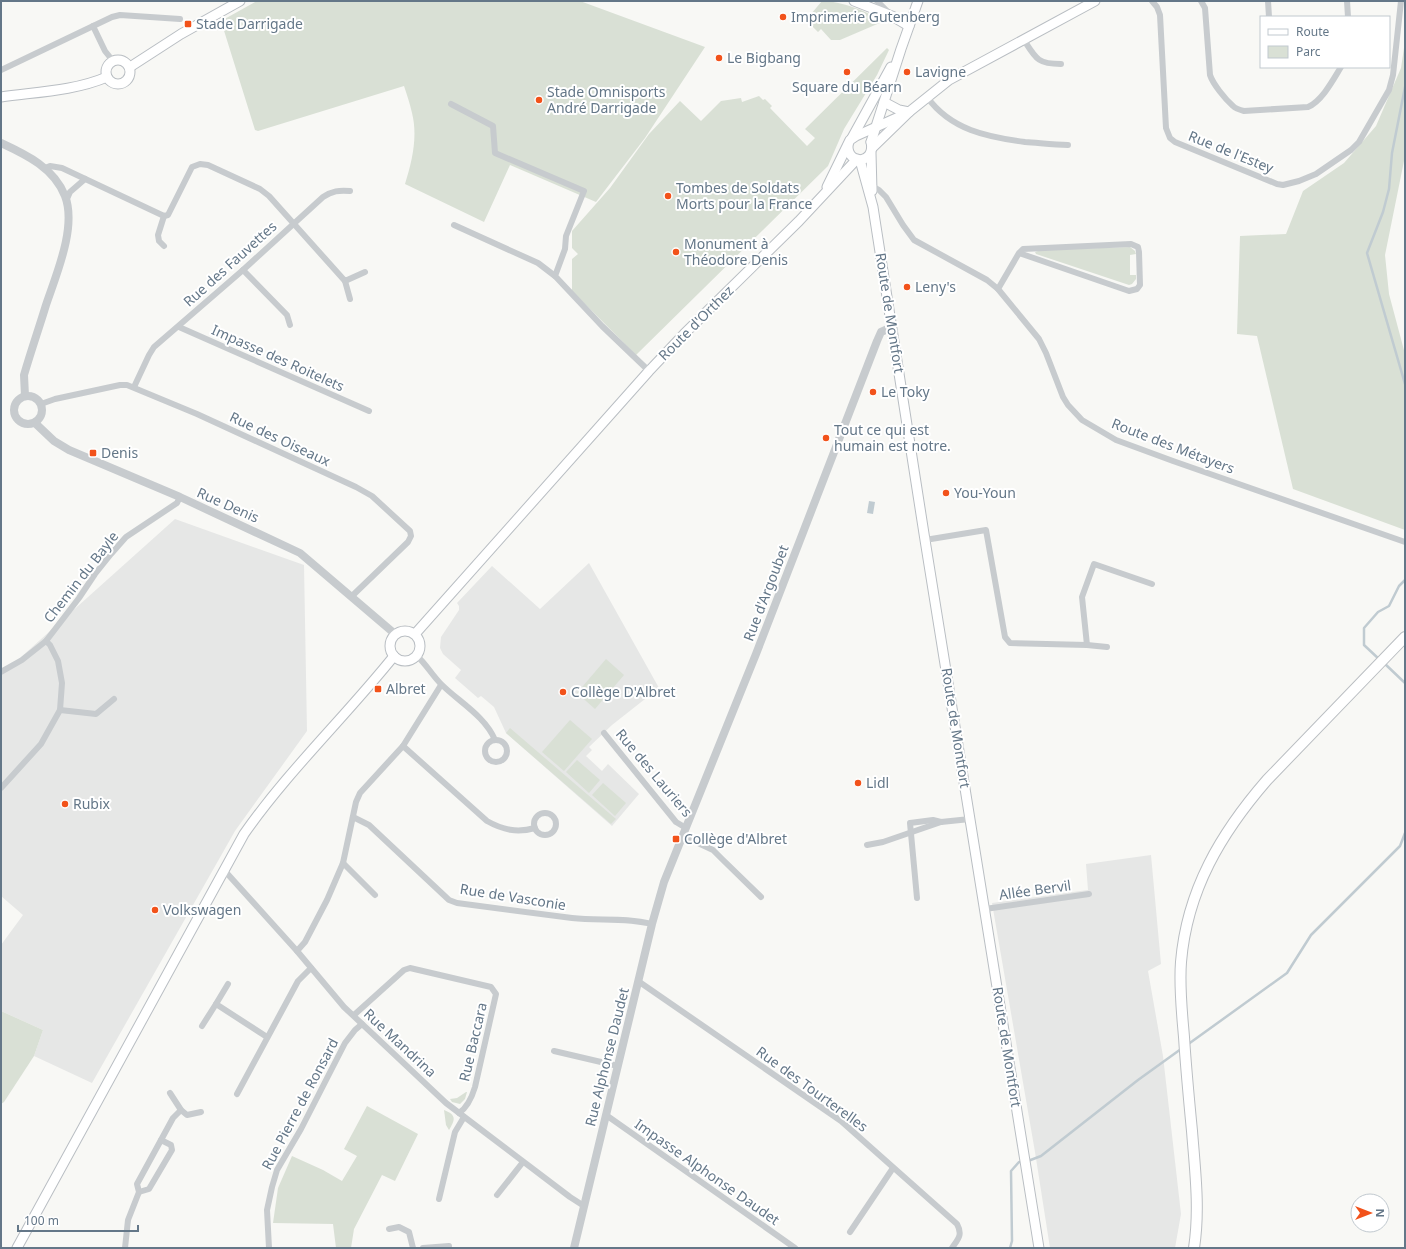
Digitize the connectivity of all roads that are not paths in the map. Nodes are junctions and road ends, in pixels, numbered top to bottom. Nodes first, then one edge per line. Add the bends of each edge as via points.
1 (240, 1) edge
2 (854, 1) edge
3 (877, 1) edge
4 (1095, 1) edge
5 (1152, 1) edge
6 (1201, 1) edge
7 (1268, 1) edge
8 (1347, 1) edge
9 (1401, 1) edge
10 (917, 5) edge
11 (892, 16) junction
12 (1269, 16) edge
13 (1348, 16) edge
14 (180, 19) dead end
15 (93, 26) junction
16 (909, 26) junction
17 (1024, 40) junction
18 (901, 48) junction
19 (113, 61) junction
20 (1061, 64) dead end
21 (130, 67) junction
22 (1338, 68) edge
23 (1, 70) edge
24 (107, 77) junction
25 (1, 97) edge
26 (927, 97) junction
27 (884, 102) junction
28 (451, 104) dead end
29 (910, 112) junction
30 (876, 127) junction
31 (853, 139) junction
32 (1, 143) edge
33 (1068, 145) dead end
34 (871, 148) junction
35 (858, 160) junction
36 (45, 168) junction
37 (85, 179) junction
38 (872, 186) junction
39 (350, 191) dead end
40 (823, 195) junction
41 (66, 201) junction
42 (873, 207) junction
43 (164, 216) junction
44 (293, 224) junction
45 (454, 225) dead end
46 (164, 246) dead end
47 (1019, 253) junction
48 (243, 270) junction
49 (365, 272) dead end
50 (556, 276) junction
51 (345, 281) junction
52 (998, 290) junction
53 (350, 299) dead end
54 (290, 325) dead end
55 (179, 327) junction
56 (892, 327) junction
57 (649, 371) junction
58 (134, 388) junction
59 (25, 396) junction
60 (41, 404) junction
61 (369, 411) dead end
62 (35, 423) junction
63 (180, 498) junction
64 (925, 540) junction
65 (1405, 542) edge
66 (1152, 584) dead end
67 (351, 597) junction
68 (395, 634) junction
69 (415, 634) junction
70 (1405, 637) edge
71 (46, 641) junction
72 (1087, 645) junction
73 (1107, 647) dead end
74 (394, 656) junction
75 (416, 656) junction
76 (1, 672) edge
77 (441, 685) junction
78 (114, 699) dead end
79 (60, 710) junction
80 (604, 733) dead end
81 (495, 740) dead end
82 (403, 746) junction
83 (1, 788) edge
84 (353, 817) junction
85 (970, 819) junction
86 (535, 828) dead end
87 (684, 832) junction
88 (910, 832) junction
89 (867, 845) dead end
90 (343, 863) junction
91 (224, 870) junction
92 (668, 873) joint
93 (1089, 894) dead end
94 (375, 895) dead end
95 (761, 897) dead end
96 (917, 898) dead end
97 (985, 909) junction
98 (652, 924) junction
99 (297, 951) junction
100 (310, 968) junction
101 (638, 981) junction
102 (228, 984) dead end
103 (216, 1004) junction
104 (354, 1015) junction
105 (362, 1024) junction
106 (202, 1026) dead end
107 (268, 1037) junction
108 (554, 1051) dead end
109 (618, 1066) junction
110 (170, 1093) dead end
111 (237, 1094) dead end
112 (181, 1110) junction
113 (201, 1112) dead end
114 (459, 1113) junction
115 (606, 1115) junction
116 (464, 1117) junction
117 (161, 1140) junction
118 (523, 1162) junction
119 (893, 1168) junction
120 (139, 1192) junction
121 (497, 1195) dead end
122 (439, 1199) dead end
123 (584, 1206) junction
124 (389, 1229) dead end
125 (850, 1232) dead end
126 (449, 1246) dead end
127 (17, 1248) edge
128 (125, 1248) edge
129 (269, 1248) edge
130 (413, 1248) edge
131 (424, 1248) edge
132 (574, 1248) edge
133 (794, 1248) edge
134 (952, 1248) edge
135 (1039, 1248) edge
136 (1194, 1248) edge

1 - 21 main road via 181,34
2 - 11 main road
3 - 11 street
4 - 17 main road
5 - 9 street, Rue de l'Estey via 1160,15 1166,128 1170,138 1283,185 1316,174 1351,150 1358,142 1389,90
6 - 22 street via 1205,8 1212,81 1238,110 1308,107 1320,99
7 - 12 street
8 - 13 street
10 - 16 main road
11 - 16 main road
14 - 15 street via 120,14
15 - 19 street
15 - 23 street
16 - 18 main road
17 - 20 street via 1038,60 1048,64
17 - 26 main road via 949,80
18 - 27 main road
18 - 31 main road, Route d'Orthez
19 - 21 main road via 126,62
19 - 24 main road via 108,65
21 - 24 main road via 130,74 122,84 116,84
24 - 25 main road via 63,89
26 - 29 main road
26 - 33 street via 954,123 969,130 1015,141
27 - 29 main road via 899,110
27 - 30 main road
28 - 50 street via 493,126 495,153 584,191 566,236 565,249
29 - 30 main road
29 - 34 main road
30 - 31 main road
30 - 34 main road
31 - 34 main road via 866,136
31 - 35 main road via 850,155
31 - 40 main road, Route d'Orthez
32 - 36 street
34 - 35 main road via 867,157
34 - 38 main road, Route de Montfort
35 - 40 main road, Route d'Orthez
35 - 42 main road, Route de Montfort
36 - 37 street via 62,168
36 - 41 street via 57,181
37 - 41 street via 70,192
37 - 43 street
38 - 42 main road, Route de Montfort
38 - 52 street, Route des Métayers via 886,197 914,240 987,280
39 - 44 street via 330,192
40 - 57 main road, Route d'Orthez
41 - 59 street via 69,221 67,237 24,375
42 - 56 main road, Route de Montfort
43 - 44 street, Rue des Fauvettes via 168,215 192,167 200,164 208,165 260,189
43 - 46 street, Rue des Fauvettes via 158,235
44 - 48 street, Rue des Fauvettes
44 - 51 street
45 - 50 street via 538,263
47 - 47 street via 1026,248 1134,244 1139,252 1140,285 1137,289 1129,290
47 - 52 street
48 - 54 street via 287,315
48 - 55 street, Rue des Fauvettes
49 - 51 street
50 - 57 street via 602,326
51 - 53 street
52 - 65 street, Route des Métayers via 1039,339 1068,406 1082,420 1101,432 1173,461
55 - 58 street, Rue des Fauvettes via 154,347
55 - 61 street, Impasse des Roitelets
56 - 64 main road, Route de Montfort
56 - 87 street, Rue d'Argoubet via 881,332
57 - 69 main road, Route d'Orthez
58 - 60 street, Rue des Oiseaux via 120,385
58 - 67 street, Rue des Oiseaux via 356,487 372,496 410,531 408,542
59 - 60 street via 32,396
59 - 62 street via 16,402 14,413 19,422 30,425
60 - 62 street via 41,416
62 - 63 street, Rue Denis via 54,441 69,450
63 - 67 street, Rue Denis via 300,553
63 - 71 street, Chemin du Bayle via 177,503 132,532 117,546
64 - 72 street via 986,530 1005,636 1010,644
64 - 85 main road, Route de Montfort
66 - 72 street via 1094,564 1082,597
67 - 68 street, Rue Denis
68 - 69 main road via 405,630
68 - 74 main road via 390,645
69 - 75 main road via 420,644 420,651
70 - 136 main road via 1247,803 1228,828 1212,856 1197,891 1183,945 1180,976 1198,1202
71 - 76 street, Chemin du Bayle via 22,660
71 - 79 street via 58,661 62,683
72 - 73 street
74 - 75 main road via 406,661
74 - 91 main road via 257,816
75 - 77 street via 424,662
77 - 81 street via 485,723
77 - 82 street
78 - 79 street via 96,714
79 - 83 street via 41,744
80 - 87 street, Rue des Lauriers
82 - 84 street via 360,794
82 - 86 street via 487,821 505,830
84 - 90 street
84 - 98 street, Rue de Vasconie via 369,824 449,900 457,903 588,920 625,919
85 - 88 street via 941,822
85 - 97 main road, Route de Montfort
87 - 92 street, Rue d'Argoubet
87 - 95 street, Rue des Lauriers via 714,850
88 - 89 street
88 - 96 street
90 - 94 street
90 - 99 street via 327,900 305,942
91 - 99 street, Rue Mandrina
91 - 127 main road
92 - 98 street, Rue Alphonse Daudet
93 - 97 street, Allée Bervil
97 - 135 main road, Route de Montfort
98 - 101 street, Rue Alphonse Daudet
99 - 100 street, Rue Mandrina
100 - 104 street, Rue Mandrina via 344,1008
100 - 107 street via 298,981
101 - 109 street, Rue Alphonse Daudet
101 - 119 street, Rue des Tourterelles via 841,1121
102 - 103 street
103 - 106 street
103 - 107 street
104 - 105 street, Rue Mandrina
104 - 114 street, Rue Baccara via 404,970 410,968 491,987 496,994 475,1087 471,1098
105 - 114 street, Rue Mandrina
105 - 129 street, Rue Pierre de Ronsard via 345,1043 278,1170 268,1210
107 - 111 street
108 - 109 street
109 - 115 street, Rue Alphonse Daudet
110 - 112 street
112 - 113 street via 187,1115
112 - 117 street via 173,1118
114 - 116 street, Rue Mandrina
115 - 123 street, Rue Alphonse Daudet
115 - 133 street, Impasse Alphonse Daudet
116 - 118 street, Rue Mandrina
116 - 122 street via 455,1132
117 - 120 street via 137,1184
117 - 120 street via 171,1146 172,1150 149,1189
118 - 121 street
118 - 123 street, Rue Mandrina
119 - 125 street
119 - 134 street, Rue des Tourterelles via 957,1224 961,1230
120 - 128 street via 128,1220
123 - 132 street, Rue Alphonse Daudet
124 - 130 street via 399,1227 409,1232
126 - 131 street

